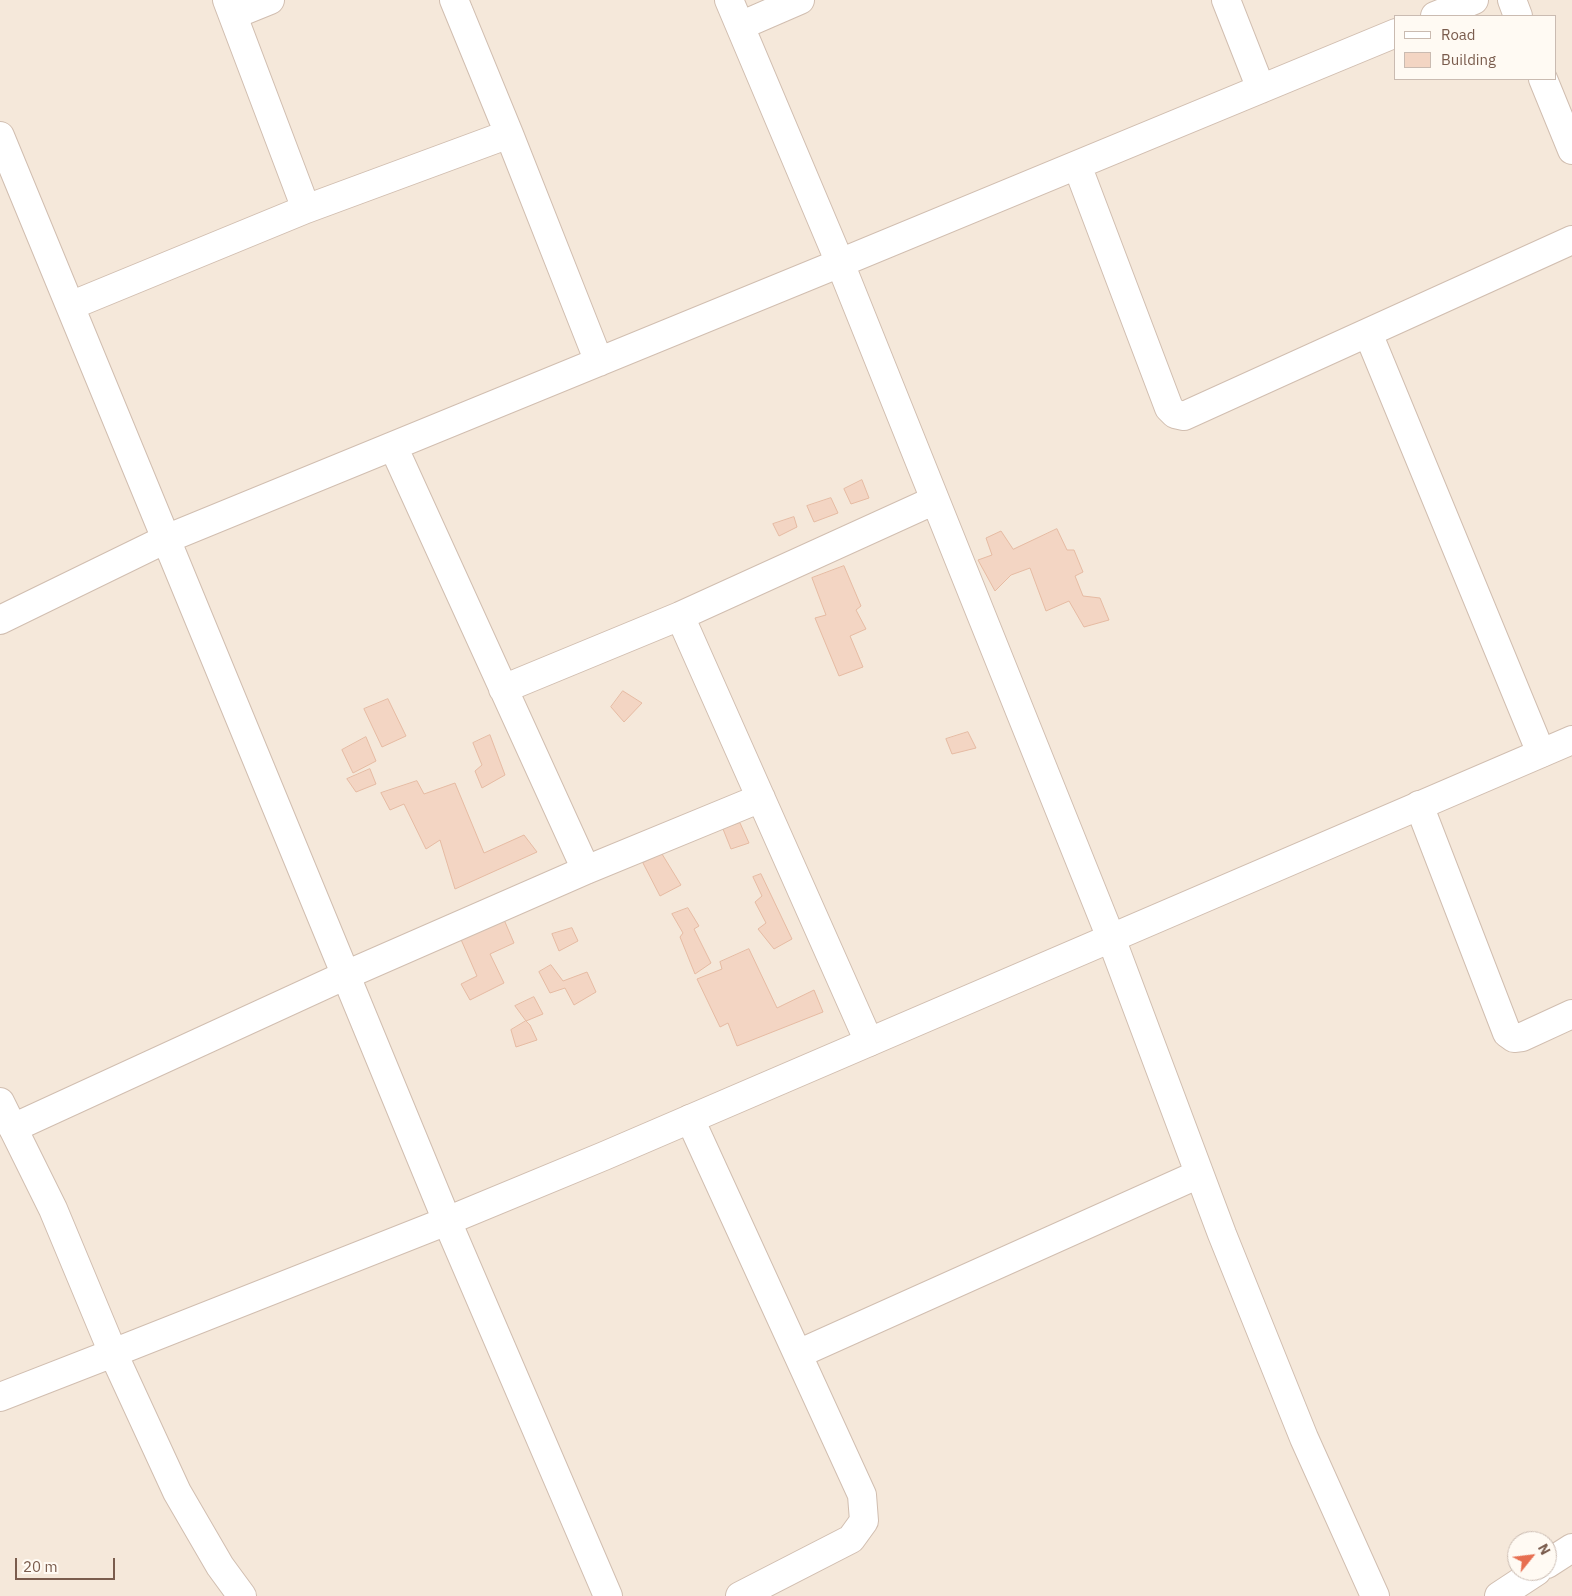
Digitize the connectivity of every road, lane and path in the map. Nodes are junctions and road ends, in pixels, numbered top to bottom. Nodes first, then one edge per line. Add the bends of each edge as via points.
1 (270, 0) edge
2 (454, 0) edge
3 (729, 0) edge
4 (800, 0) edge
5 (1226, 0) edge
6 (1474, 0) edge
7 (1512, 0) edge
8 (230, 7) edge
9 (1437, 15) edge
10 (1518, 15) edge
11 (740, 26) junction
12 (1394, 34) edge
13 (1543, 80) edge
14 (1261, 89) junction
15 (509, 134) junction
16 (0, 136) edge
17 (1572, 150) edge
18 (1077, 165) junction
19 (306, 208) junction
20 (1572, 240) edge
21 (840, 263) junction
22 (70, 306) junction
23 (1368, 333) junction
24 (599, 362) junction
25 (393, 446) junction
26 (935, 500) junction
27 (166, 539) junction
28 (680, 616) junction
29 (0, 620) edge
30 (503, 689) junction
31 (1572, 740) edge
32 (1541, 753) junction
33 (761, 798) junction
34 (1419, 805) junction
35 (586, 870) junction
36 (1111, 938) junction
37 (346, 975) junction
38 (1572, 1014) edge
39 (869, 1042) junction
40 (0, 1102) edge
41 (690, 1119) junction
42 (14, 1128) junction
43 (1199, 1174) junction
44 (447, 1221) junction
45 (113, 1352) junction
46 (798, 1354) junction
47 (0, 1397) edge
48 (1572, 1548) edge
49 (1557, 1558) edge
50 (1522, 1581) edge
51 (242, 1596) edge
52 (608, 1596) edge
53 (740, 1596) edge
54 (1375, 1596) edge
55 (1499, 1596) edge

1 - 8 street
2 - 15 street
3 - 11 street
4 - 11 street
5 - 14 street
6 - 9 street
7 - 10 street
8 - 19 street
11 - 21 street
12 - 14 street
13 - 17 street
14 - 18 street
15 - 19 street
15 - 24 street
16 - 22 street
18 - 21 street
18 - 23 street via 1169,408 1175,414 1184,416
19 - 22 street
20 - 23 street
21 - 24 street
21 - 26 street
22 - 27 street
23 - 32 street
24 - 25 street
25 - 27 street
25 - 30 street
26 - 28 street
26 - 36 street
27 - 29 street
27 - 37 street
28 - 30 street
28 - 33 street
30 - 35 street
31 - 32 street
32 - 34 street
33 - 35 street
33 - 39 street
34 - 36 street
34 - 38 street via 1507,1033 1514,1038 1522,1037
35 - 37 street
36 - 39 street
36 - 43 street
37 - 42 street
37 - 44 street
39 - 41 street
40 - 42 street
41 - 44 street
41 - 46 street
42 - 45 street
43 - 46 street
43 - 54 street via 1304,1438
44 - 45 street
44 - 52 street
45 - 47 street
45 - 51 street via 177,1492 220,1566
46 - 53 street via 862,1495 864,1521 851,1539
48 - 49 street
50 - 55 street

